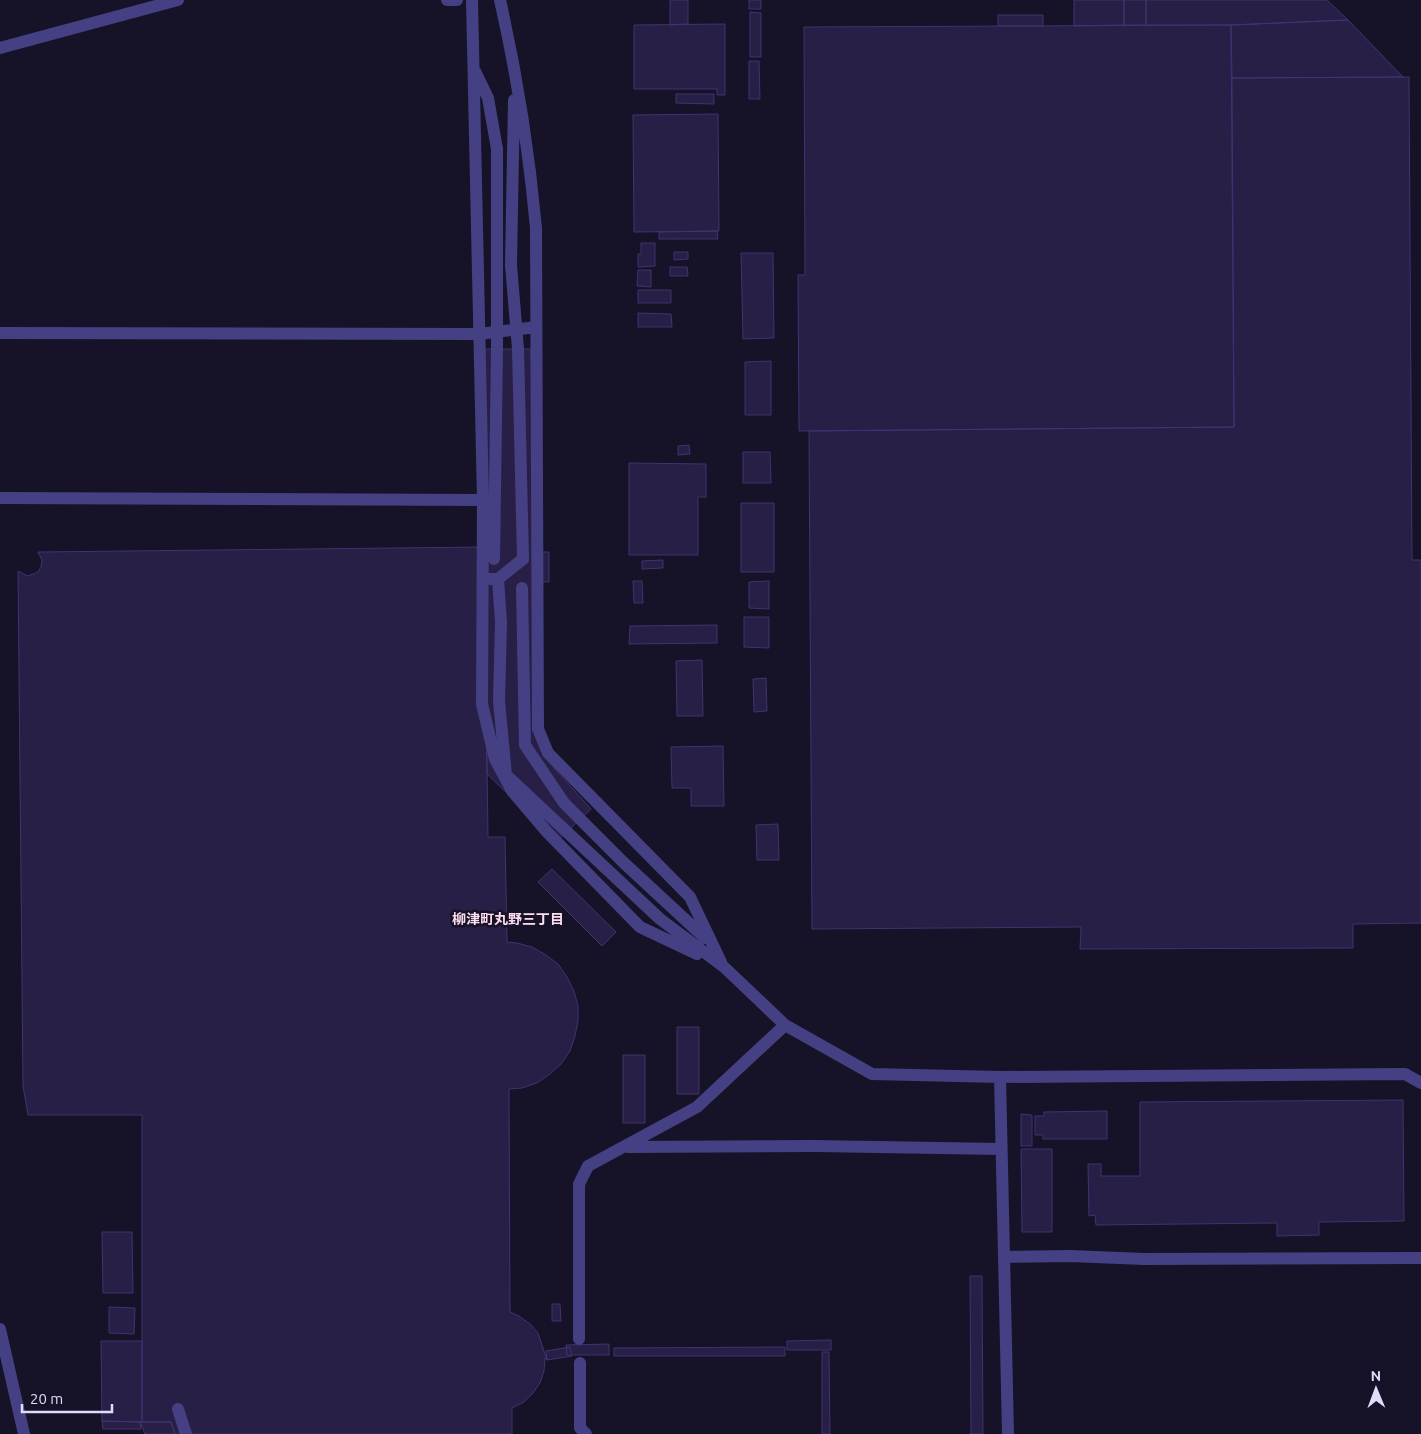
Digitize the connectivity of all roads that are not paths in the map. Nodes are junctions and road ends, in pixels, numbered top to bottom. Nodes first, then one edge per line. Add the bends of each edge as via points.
1 (178, 0) edge
2 (446, 0) edge
3 (457, 0) edge
4 (472, 0) edge
5 (500, 0) edge
6 (0, 48) edge
7 (473, 67) junction
8 (515, 67) junction
9 (536, 327) junction
10 (0, 333) edge
11 (479, 334) junction
12 (0, 498) edge
13 (483, 500) junction
14 (494, 558) dead end
15 (484, 579) dead end
16 (498, 579) junction
17 (522, 588) dead end
18 (712, 945) junction
19 (724, 966) junction
20 (785, 1025) junction
21 (1000, 1077) junction
22 (1421, 1083) edge
23 (625, 1147) junction
24 (1001, 1149) junction
25 (1005, 1257) junction
26 (1421, 1258) edge
27 (0, 1329) edge
28 (579, 1339) dead end
29 (580, 1363) dead end
30 (178, 1409) dead end
31 (24, 1434) edge
32 (186, 1434) edge
33 (586, 1434) edge
34 (1008, 1434) edge

1 - 6 lane
2 - 3 lane
4 - 7 lane
5 - 8 lane
7 - 11 lane
7 - 14 lane, bridge via 488,98 497,148
8 - 9 lane via 536,228
8 - 16 lane, bridge via 511,266 518,349 523,559
9 - 11 lane
9 - 18 lane via 538,729 548,753 690,897
10 - 11 lane
11 - 13 lane
12 - 13 lane
13 - 19 lane via 482,704 495,758 512,791 547,832 640,927
15 - 16 lane
16 - 19 lane via 501,622 499,701 506,775 660,919
17 - 18 lane via 525,744 564,803
18 - 19 lane
19 - 20 lane
20 - 21 lane via 872,1074
20 - 23 lane via 697,1107
21 - 22 lane via 1406,1074
21 - 24 lane
23 - 24 lane
23 - 28 lane via 588,1166 579,1184
24 - 25 lane
25 - 26 lane
25 - 34 lane
27 - 31 lane
29 - 33 lane via 580,1428
30 - 32 lane

